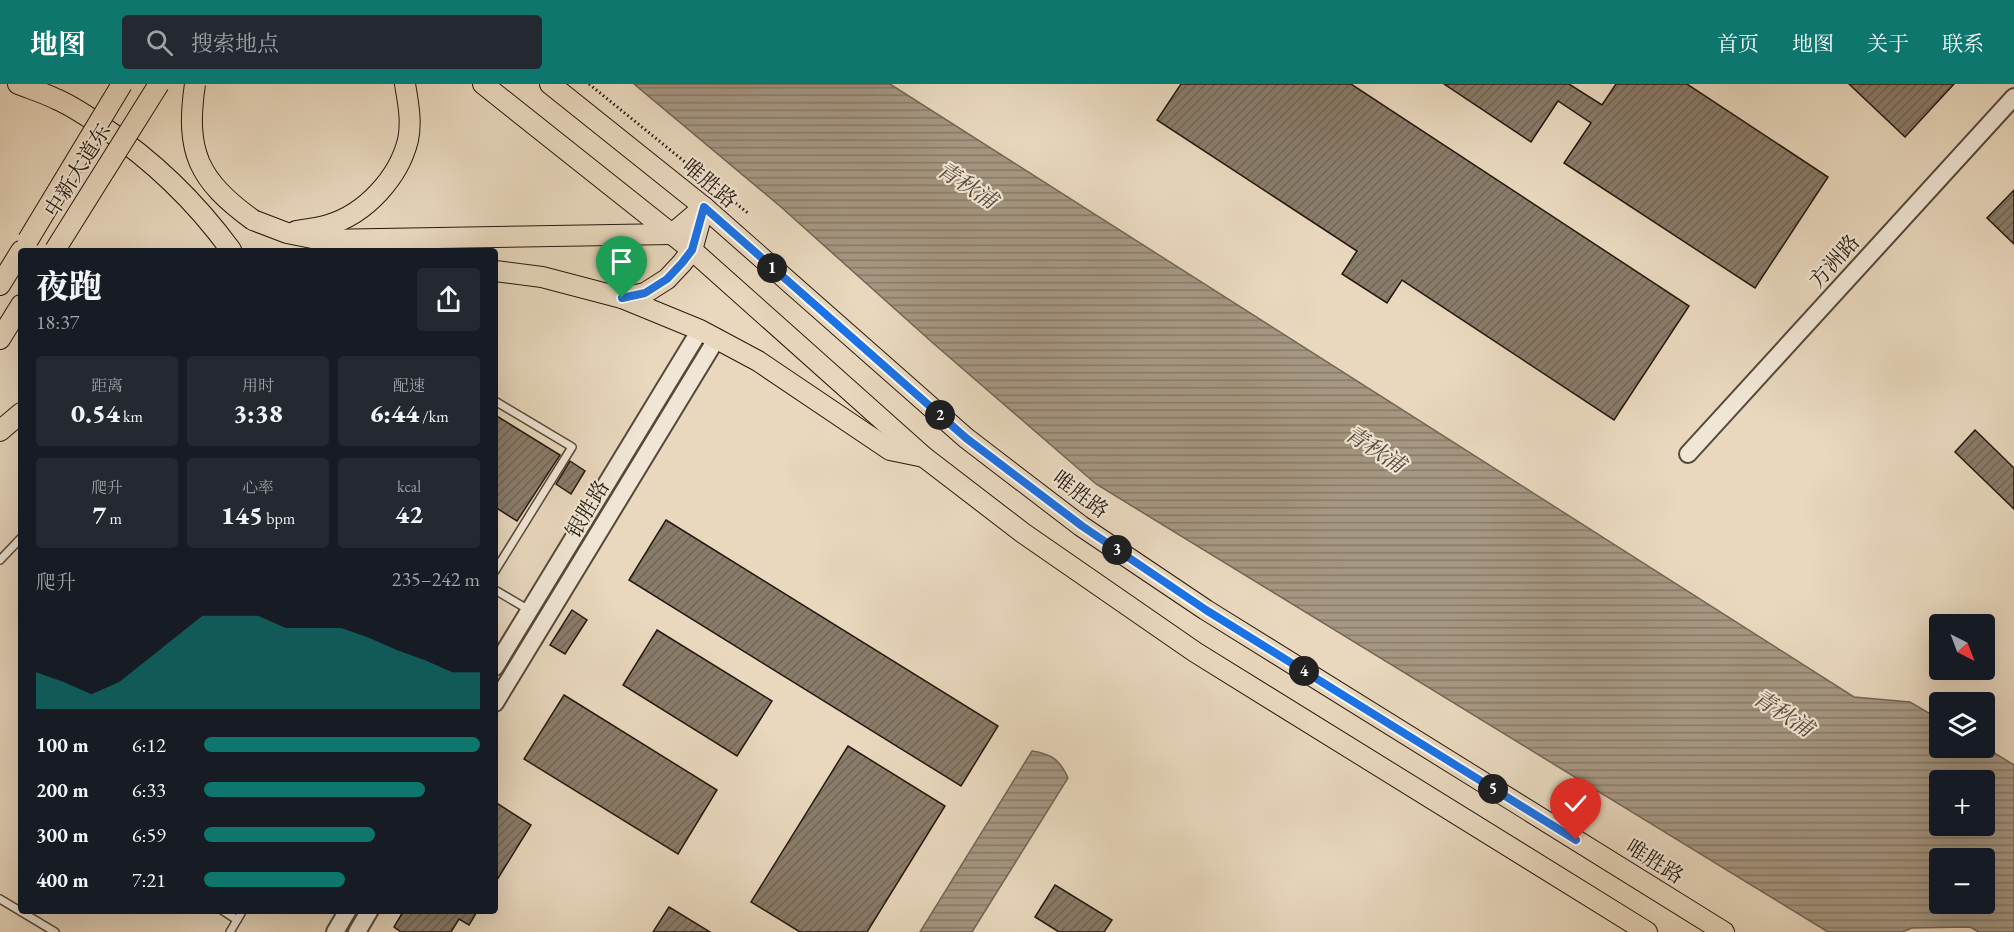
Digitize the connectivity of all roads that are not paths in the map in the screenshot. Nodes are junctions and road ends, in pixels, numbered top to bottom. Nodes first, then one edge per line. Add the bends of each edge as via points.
1 (18, 84) edge
2 (122, 84) edge
3 (159, 84) edge
4 (195, 84) edge
5 (405, 84) edge
6 (483, 84) edge
7 (550, 84) edge
8 (2014, 97) edge
9 (704, 207) junction
10 (287, 232) junction
11 (672, 234) junction
12 (23, 247) edge
13 (56, 248) edge
14 (229, 248) edge
15 (692, 250) junction
16 (18, 255) edge
17 (498, 271) edge
18 (0, 285) edge
19 (622, 298) junction
20 (18, 310) edge
21 (708, 334) junction
22 (0, 339) edge
23 (498, 403) edge
24 (18, 416) edge
25 (0, 431) edge
26 (1688, 454) dead end
27 (924, 457) junction
28 (18, 541) edge
29 (0, 560) edge
30 (498, 566) edge
31 (498, 592) edge
32 (529, 610) junction
33 (498, 662) edge
34 (498, 698) edge
35 (0, 898) edge
36 (18, 909) edge
37 (26, 914) edge
38 (228, 914) edge
39 (241, 914) edge
40 (346, 914) edge
41 (368, 914) edge
42 (237, 920) junction
43 (55, 932) edge
44 (230, 932) edge
45 (335, 932) edge
46 (357, 932) edge
47 (1647, 932) edge
48 (1724, 932) edge

1 - 14 main road via 57,99 131,146 178,187
2 - 12 main road, 中新大道东, bridge
3 - 13 main road, 中新大道东, bridge
4 - 10 main road, bridge via 193,145 207,179 228,202 253,220
5 - 10 main road via 410,114 408,139 388,182 354,213 330,225
6 - 11 main road
7 - 9 main road, 唯胜路
8 - 26 street, 方洲路
9 - 11 main road
9 - 15 main road
9 - 48 main road, 唯胜路 via 966,438 1082,526 1206,610
10 - 11 main road via 322,240
11 - 15 main road
15 - 19 main road via 667,279 645,293
15 - 27 main road
16 - 18 main road, 中新大道东
17 - 19 main road via 542,277
19 - 21 main road
20 - 22 main road
21 - 27 main road via 758,361 891,450
21 - 32 street, 银胜路
21 - 34 street, 银胜路
23 - 30 lane via 572,447
24 - 25 main road
27 - 47 main road via 1023,532 1195,652
28 - 29 lane
31 - 32 lane
32 - 33 street, 银胜路
35 - 36 lane
37 - 43 lane
38 - 42 lane
39 - 42 lane
40 - 45 street
41 - 46 street
42 - 44 lane

